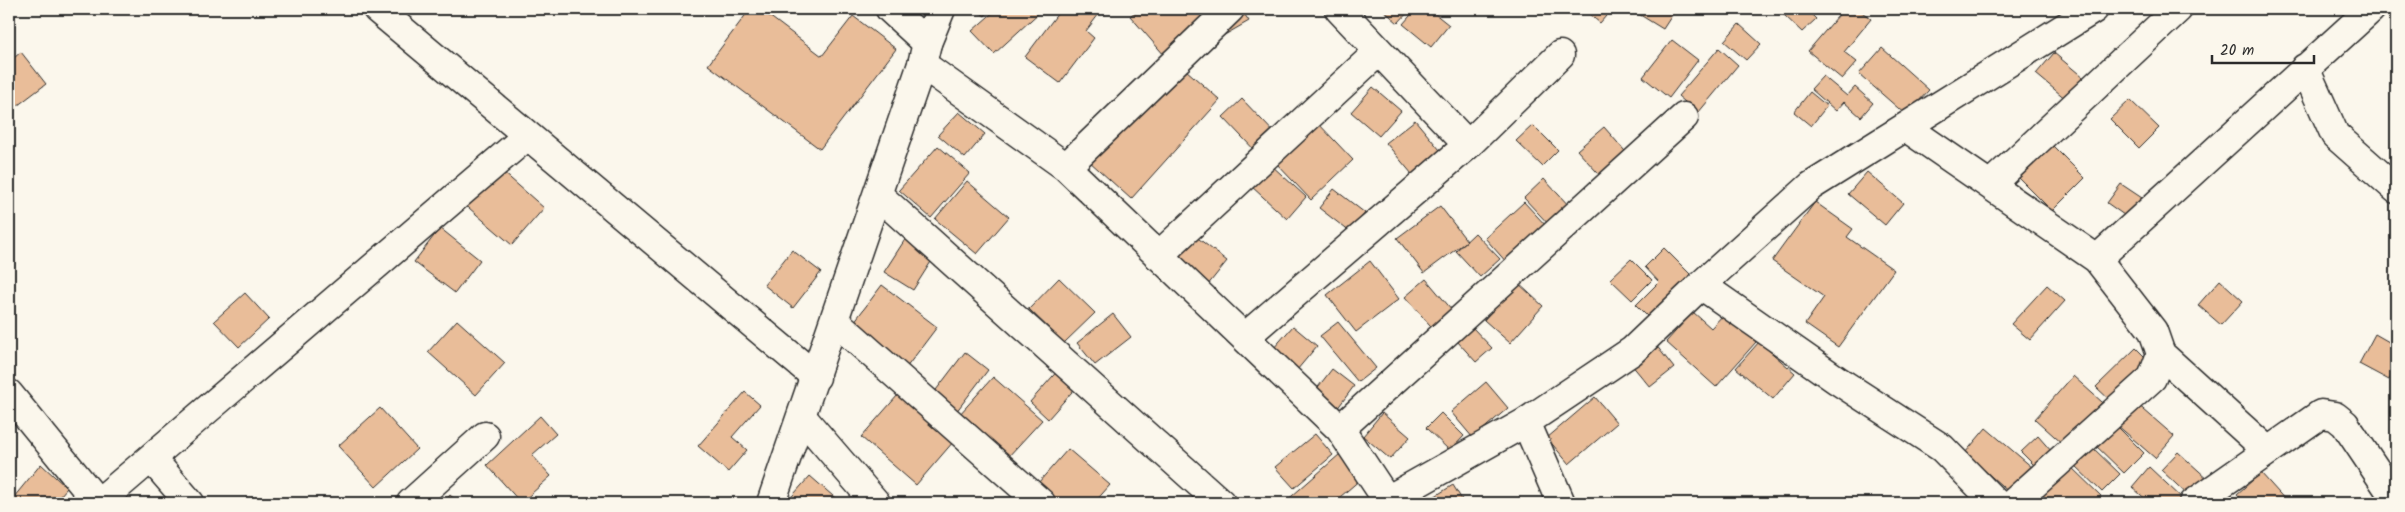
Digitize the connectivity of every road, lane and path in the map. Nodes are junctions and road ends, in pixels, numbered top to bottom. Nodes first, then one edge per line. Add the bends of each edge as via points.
1 (890, 9) edge
2 (941, 9) edge
3 (1230, 9) edge
4 (1339, 9) edge
5 (2094, 9) edge
6 (2178, 9) edge
7 (2371, 9) edge
8 (393, 13) edge
9 (1378, 52) junction
10 (925, 54) junction
11 (1560, 55) dead end
12 (2305, 68) junction
13 (1684, 117) dead end
14 (1907, 128) junction
15 (527, 136) junction
16 (1468, 145) junction
17 (1066, 167) junction
18 (1990, 185) junction
19 (2396, 188) edge
20 (878, 195) junction
21 (1158, 256) junction
22 (2097, 259) junction
23 (1702, 284) junction
24 (835, 321) junction
25 (1245, 337) junction
26 (2161, 354) junction
27 (816, 377) junction
28 (9, 394) edge
29 (802, 417) junction
30 (1526, 422) junction
31 (1340, 430) junction
32 (485, 436) dead end
33 (2268, 451) junction
34 (151, 458) junction
35 (2396, 500) edge
36 (1386, 502) edge
37 (190, 503) edge
38 (411, 503) edge
39 (771, 503) edge
40 (876, 503) edge
41 (1041, 503) edge
42 (1221, 503) edge
43 (1561, 503) edge
44 (1996, 503) edge
45 (2013, 503) edge
46 (2194, 503) edge

1 - 10 street
2 - 10 street
3 - 17 street
4 - 9 street
5 - 14 street
6 - 18 street
7 - 12 street
8 - 15 street
9 - 16 street
9 - 21 street
10 - 17 street
10 - 20 street
11 - 16 street
12 - 19 street via 2335,135
12 - 22 street
13 - 31 street
14 - 18 street
14 - 23 street via 1811,186
15 - 27 street
15 - 34 street
16 - 25 street
17 - 21 street
18 - 22 street
20 - 24 street
20 - 42 street
21 - 25 street
22 - 26 street via 2153,331
23 - 30 street via 1632,351
23 - 44 street via 1838,380 1942,448
24 - 27 street
24 - 41 street
25 - 31 street
26 - 33 street
26 - 45 street via 2152,378
27 - 29 street
28 - 34 street via 98,503
29 - 39 street
29 - 40 street
30 - 36 street
30 - 43 street
31 - 36 street
32 - 38 street
33 - 35 street via 2316,416 2335,416 2345,424
33 - 46 street
34 - 37 street

